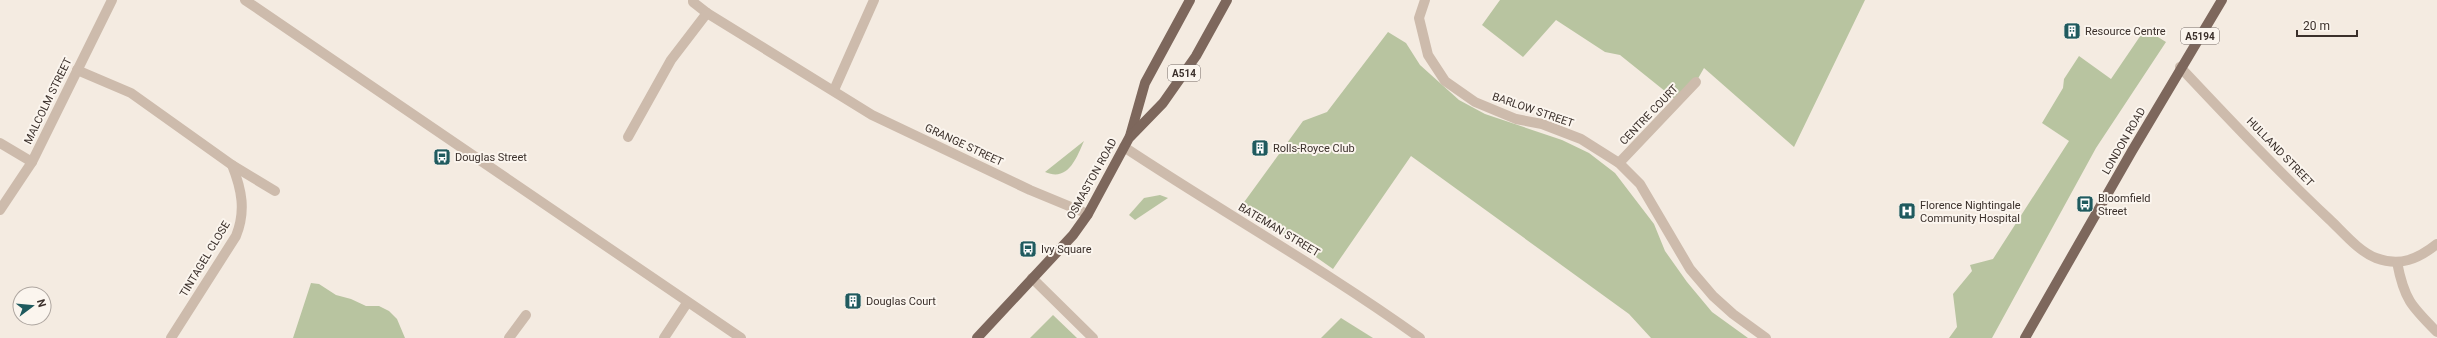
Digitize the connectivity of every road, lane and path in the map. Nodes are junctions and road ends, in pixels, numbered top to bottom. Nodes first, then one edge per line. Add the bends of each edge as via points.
1 (112, 0) edge
2 (245, 0) edge
3 (874, 0) edge
4 (1190, 0) edge
5 (1227, 0) edge
6 (1425, 0) edge
7 (2222, 0) edge
8 (693, 1) edge
9 (707, 13) junction
10 (2180, 67) junction
11 (77, 70) junction
12 (1696, 82) dead end
13 (834, 90) junction
14 (628, 137) dead end
15 (1126, 142) junction
16 (0, 143) edge
17 (32, 162) junction
18 (1619, 163) junction
19 (232, 165) junction
20 (275, 191) dead end
21 (0, 210) edge
22 (1088, 214) junction
23 (2437, 244) edge
24 (2398, 262) junction
25 (1032, 278) junction
26 (687, 303) junction
27 (526, 315) dead end
28 (2437, 332) edge
29 (171, 338) edge
30 (509, 338) edge
31 (664, 338) edge
32 (741, 338) edge
33 (977, 338) edge
34 (1093, 338) edge
35 (1420, 338) edge
36 (1766, 338) edge
37 (2025, 338) edge

1 - 11 street, MALCOLM STREET
2 - 26 street
3 - 13 street
4 - 15 main road, OSMASTON ROAD / A514 via 1145,83
5 - 15 main road, OSMASTON ROAD / A514 via 1196,56 1163,103
6 - 18 street, BARLOW STREET via 1419,18 1428,55 1445,81 1475,102 1516,119 1542,124 1581,139
7 - 10 main road, LONDON ROAD / A5194
8 - 9 street, GRANGE STREET
9 - 13 street, GRANGE STREET
9 - 14 street via 671,60
10 - 24 street, HULLAND STREET via 2311,202 2364,252 2376,258
10 - 37 main road, LONDON ROAD / A5194
11 - 17 street, MALCOLM STREET
11 - 19 street via 132,93
12 - 18 street, CENTRE COURT
13 - 22 street, GRANGE STREET via 872,115 1030,190
15 - 22 main road, OSMASTON ROAD / A514
15 - 35 street, BATEMAN STREET via 1190,190 1363,297
16 - 17 street
17 - 21 street, MALCOLM STREET
18 - 36 street, BARLOW STREET via 1640,184 1690,269 1713,296
19 - 20 street
19 - 29 street, TINTAGEL CLOSE via 242,197 240,225 236,236
22 - 25 main road, OSMASTON ROAD / A514 via 1073,235
23 - 24 street via 2413,260
24 - 28 street via 2402,287 2411,306
25 - 33 main road, OSMASTON ROAD / A514
25 - 34 street
26 - 31 street
26 - 32 street
27 - 30 street

